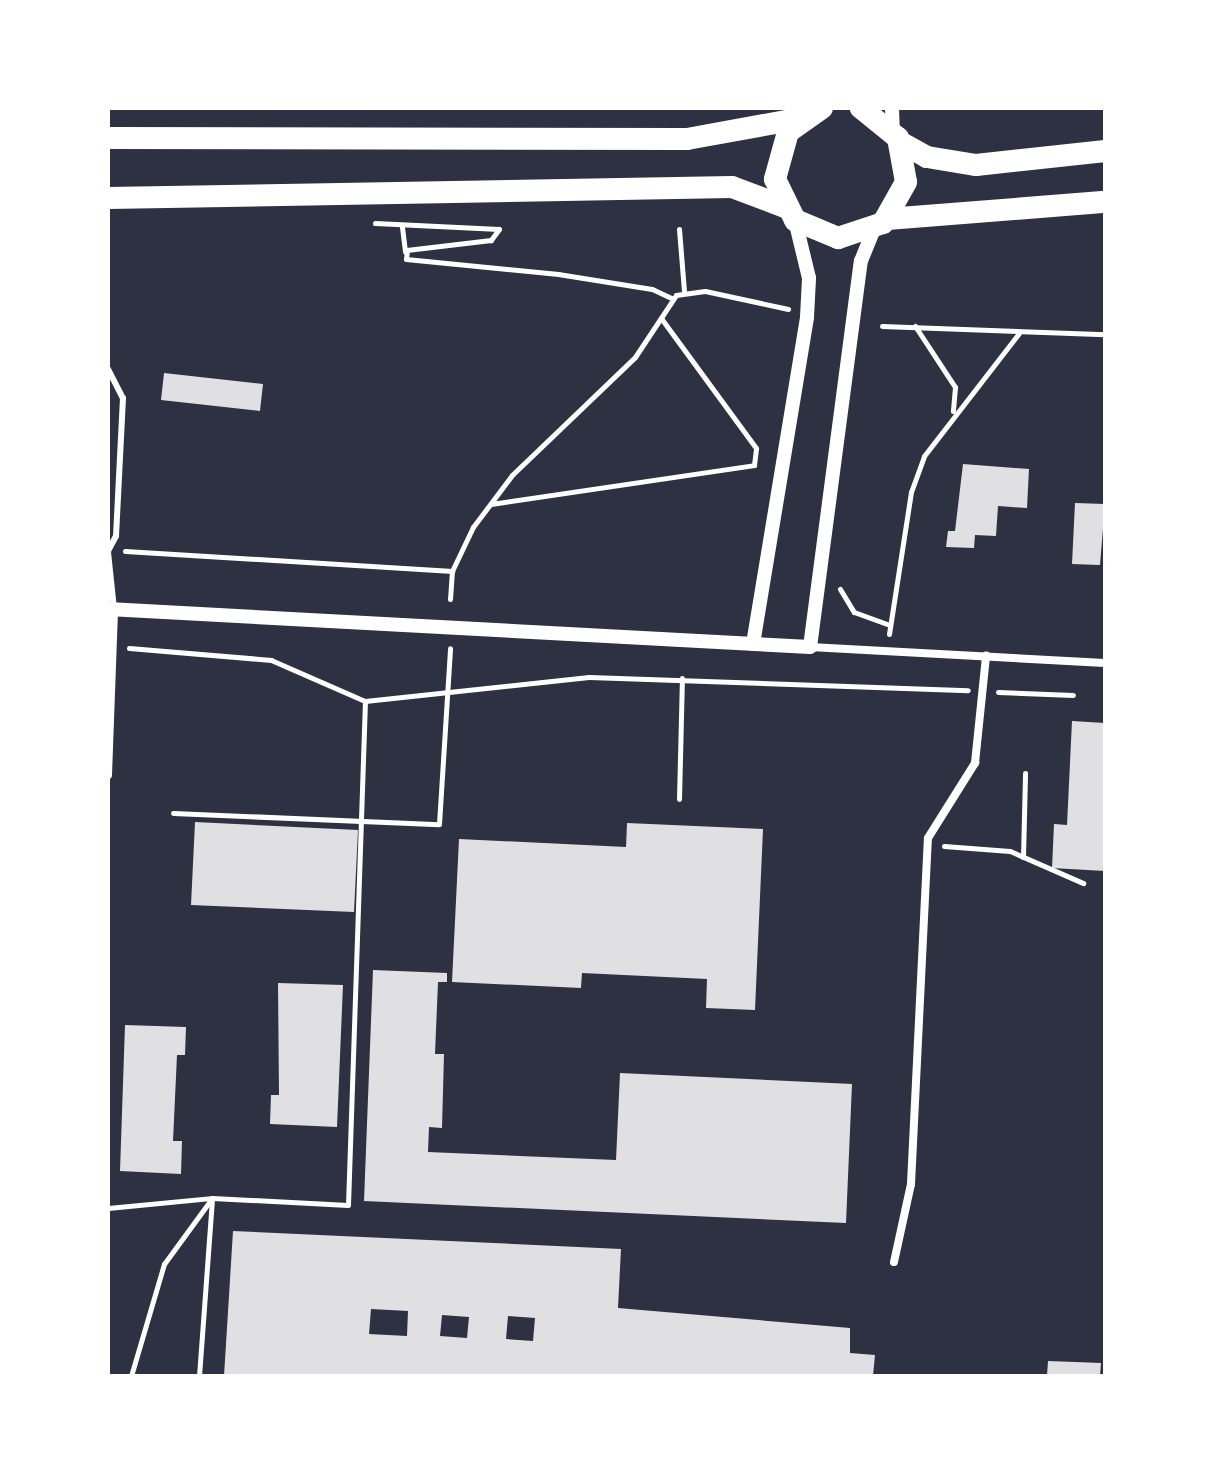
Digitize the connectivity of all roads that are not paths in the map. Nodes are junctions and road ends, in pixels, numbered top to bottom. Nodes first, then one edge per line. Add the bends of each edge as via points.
1 (861, 108) edge
2 (816, 111) edge
3 (895, 127) edge
4 (108, 138) edge
5 (1105, 151) edge
6 (108, 198) edge
7 (1105, 202) edge
8 (790, 213) junction
9 (880, 224) junction
10 (108, 369) edge
11 (108, 530) edge
12 (116, 536) junction
13 (108, 552) edge
14 (111, 609) edge
15 (753, 644) junction
16 (810, 647) junction
17 (986, 656) junction
18 (1105, 663) edge
19 (108, 775) edge
20 (894, 1262) dead end

1 - 3 highway
2 - 4 highway via 740,135 687,139
2 - 8 highway via 776,159
3 - 5 highway via 927,157 976,165
3 - 9 highway via 906,182
6 - 8 highway via 720,187
7 - 9 highway
8 - 9 highway via 828,237
8 - 15 street via 809,278 807,317
9 - 16 street via 861,261
10 - 12 lane via 123,398
11 - 12 lane
12 - 13 lane
13 - 14 lane
14 - 15 street
14 - 19 street
15 - 16 street
16 - 17 street
17 - 18 street
17 - 20 street via 975,763 927,845 911,1184

